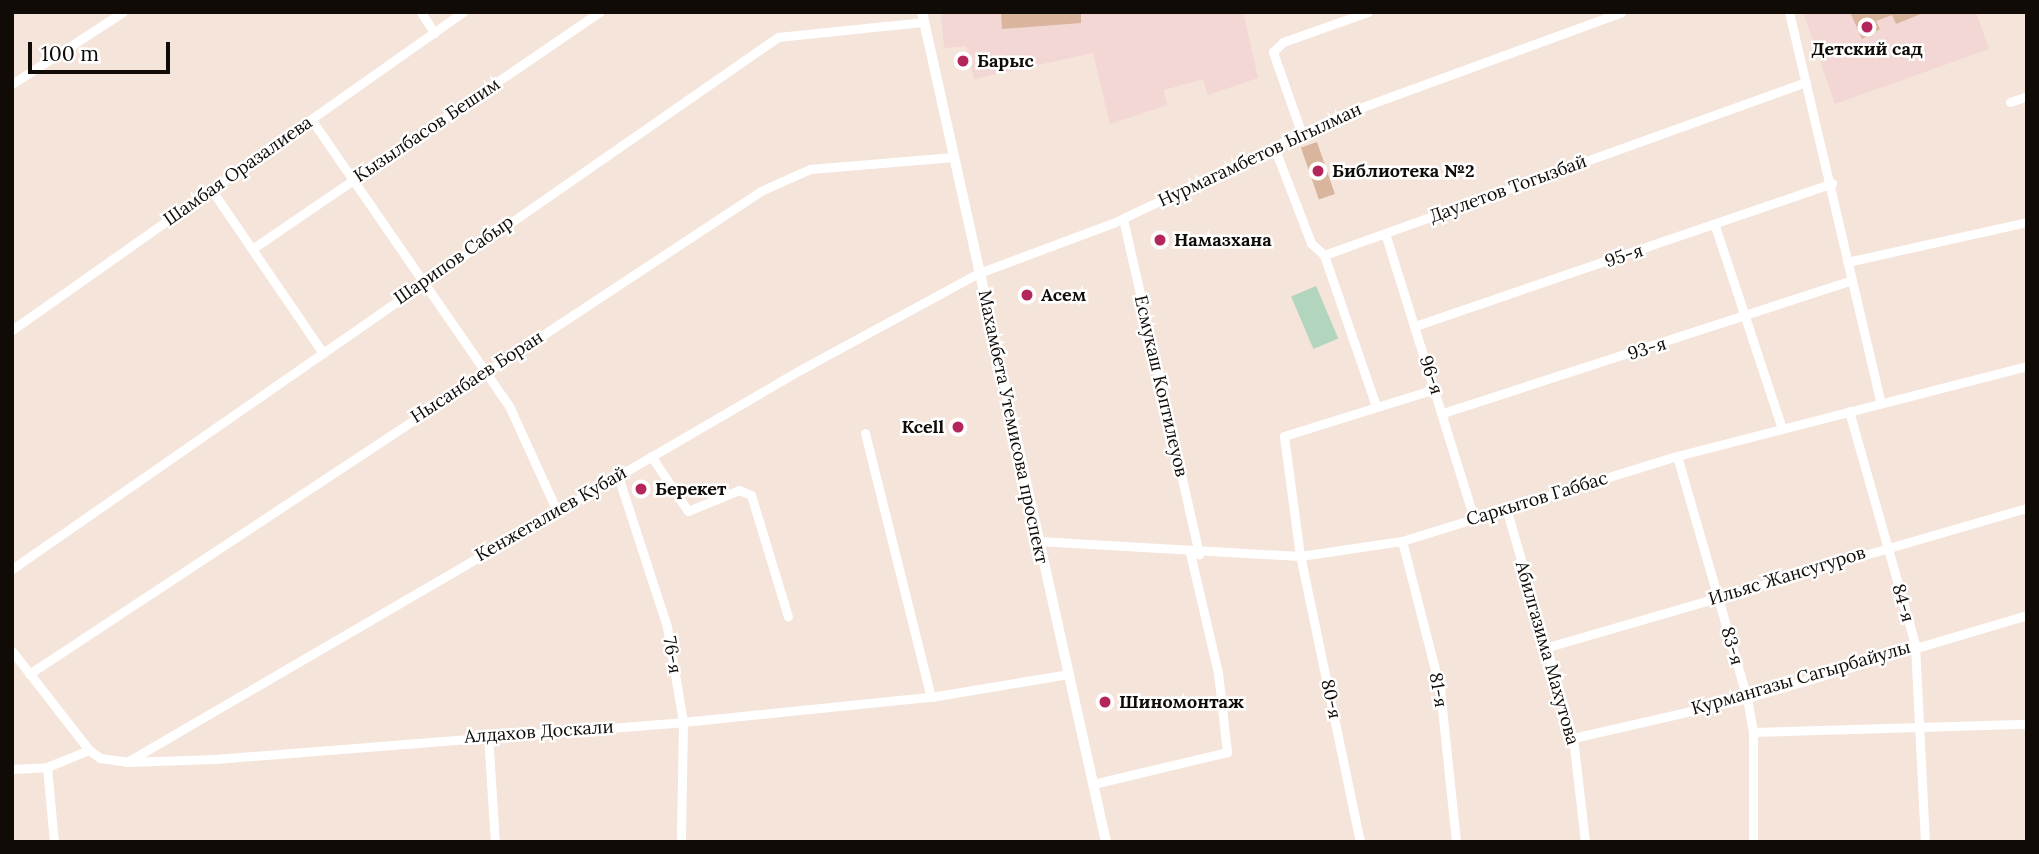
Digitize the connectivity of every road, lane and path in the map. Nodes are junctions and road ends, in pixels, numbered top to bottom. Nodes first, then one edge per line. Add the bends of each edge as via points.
1 (123, 12) edge
2 (421, 12) edge
3 (463, 12) edge
4 (599, 12) edge
5 (1368, 12) edge
6 (1622, 12) edge
7 (1789, 12) edge
8 (923, 17) edge
9 (434, 33) junction
10 (1806, 82) junction
11 (12, 84) edge
12 (2027, 96) edge
13 (2010, 102) dead end
14 (311, 119) junction
15 (1301, 132) junction
16 (1274, 147) junction
17 (954, 158) junction
18 (354, 181) junction
19 (1832, 183) junction
20 (211, 189) junction
21 (1123, 219) junction
22 (2027, 222) edge
23 (1715, 226) junction
24 (1385, 233) junction
25 (255, 247) junction
26 (1324, 255) junction
27 (1847, 262) junction
28 (979, 272) junction
29 (1850, 281) junction
30 (420, 282) junction
31 (1744, 315) junction
32 (1415, 326) junction
33 (12, 330) edge
34 (323, 353) junction
35 (2026, 367) edge
36 (485, 371) junction
37 (1435, 389) junction
38 (1375, 403) junction
39 (1881, 403) junction
40 (1849, 411) junction
41 (1443, 413) junction
42 (1782, 428) junction
43 (865, 433) dead end
44 (651, 456) junction
45 (1676, 456) junction
46 (618, 476) junction
47 (1506, 508) junction
48 (2027, 508) edge
49 (558, 511) junction
50 (1474, 518) junction
51 (1038, 541) junction
52 (1402, 541) junction
53 (1887, 545) junction
54 (1195, 553) junction
55 (1300, 556) junction
56 (12, 569) edge
57 (1718, 597) junction
58 (2027, 615) edge
59 (788, 617) dead end
60 (1915, 645) junction
61 (1548, 647) junction
62 (12, 651) edge
63 (29, 674) junction
64 (1069, 674) junction
65 (931, 697) junction
66 (1746, 698) junction
67 (683, 722) junction
68 (2027, 724) edge
69 (1919, 727) junction
70 (1753, 732) junction
71 (488, 735) junction
72 (1573, 738) junction
73 (89, 750) junction
74 (127, 762) junction
75 (47, 767) junction
76 (12, 769) edge
77 (1093, 784) junction
78 (54, 842) edge
79 (495, 842) edge
80 (681, 842) edge
81 (1106, 842) edge
82 (1360, 842) edge
83 (1457, 842) edge
84 (1585, 842) edge
85 (1753, 842) edge
86 (1925, 842) edge

1 - 11 street
2 - 9 street
3 - 9 street, Шамбая Оразалиева
4 - 18 street, Кызылбасов Бешим
5 - 15 street via 1283,42 1273,52
6 - 15 street, Нурмагамбетов Ыгылман
7 - 10 street
8 - 17 street, Махамбета Утемисова проспект
8 - 30 street, Шарипов Сабыр via 778,37
9 - 14 street, Шамбая Оразалиева
10 - 19 street
10 - 24 street, Даулетов Тогызбай
12 - 13 street
14 - 18 street
14 - 20 street, Шамбая Оразалиева
15 - 16 street, Нурмагамбетов Ыгылман
16 - 21 street, Нурмагамбетов Ыгылман
16 - 26 street via 1311,243
17 - 28 street, Махамбета Утемисова проспект
17 - 36 street, Нысанбаев Боран via 810,169 761,191
18 - 25 street, Кызылбасов Бешим
18 - 30 street
19 - 23 street, 95-я
19 - 27 street
20 - 25 street
20 - 33 street, Шамбая Оразалиева
21 - 28 street, Нурмагамбетов Ыгылман
21 - 54 street, Есмукаш Коптилеуов
22 - 27 street
23 - 31 street
23 - 32 street, 95-я
24 - 26 street, Даулетов Тогызбай
24 - 32 street, 96-я
25 - 34 street
26 - 38 street
27 - 29 street
28 - 44 street, Кенжегалиев Кубай
28 - 51 street, Махамбета Утемисова проспект
29 - 31 street, 93-я
29 - 39 street
30 - 34 street, Шарипов Сабыр
30 - 36 street
31 - 41 street, 93-я
31 - 42 street
32 - 37 street, 96-я
34 - 56 street, Шарипов Сабыр
35 - 39 street, Саркытов Габбас
36 - 49 street via 527,441
36 - 63 street, Нысанбаев Боран
37 - 38 street
37 - 41 street, 96-я
38 - 55 street, 80-я via 1284,436
39 - 40 street, Саркытов Габбас
40 - 42 street, Саркытов Габбас
40 - 53 street, 84-я
41 - 50 street, 96-я
42 - 45 street, Саркытов Габбас
43 - 65 street
44 - 46 street, Кенжегалиев Кубай
44 - 59 street via 688,511 739,489 751,495
45 - 47 street, Саркытов Габбас
45 - 57 street, 83-я
46 - 49 street, Кенжегалиев Кубай
46 - 67 street, 76-я via 667,627
47 - 50 street, Саркытов Габбас
47 - 61 street, Абилгазима Махутова
48 - 53 street, Ильяс Жансугуров
49 - 74 street, Кенжегалиев Кубай
50 - 52 street, Саркытов Габбас
51 - 54 street, Саркытов Габбас
51 - 64 street, Махамбета Утемисова проспект
52 - 55 street, Саркытов Габбас
52 - 83 street, 81-я via 1440,688
53 - 57 street, Ильяс Жансугуров
53 - 60 street, 84-я
54 - 55 street, Саркытов Габбас
54 - 77 street, Есмукаш Коптилеуов via 1218,673 1227,752
55 - 82 street, 80-я
57 - 61 street, Ильяс Жансугуров
57 - 66 street, 83-я
58 - 60 street, Курмангазы Сагырбайулы
60 - 66 street, Курмангазы Сагырбайулы
60 - 69 street, 84-я
61 - 72 street, Абилгазима Махутова
62 - 63 street
63 - 73 street
64 - 65 street, Алдахов Доскали
64 - 77 street, Махамбета Утемисова проспект
65 - 67 street, Алдахов Доскали
66 - 70 street, 83-я
66 - 72 street, Курмангазы Сагырбайулы
67 - 71 street, Алдахов Доскали
67 - 80 street, 76-я
68 - 69 street
69 - 70 street
69 - 86 street, 84-я
70 - 85 street, 83-я
71 - 74 street, Алдахов Доскали
71 - 79 street
72 - 84 street, Абилгазима Махутова
73 - 74 street, Алдахов Доскали via 100,758
73 - 75 street
75 - 76 street
75 - 78 street
77 - 81 street, Махамбета Утемисова проспект

